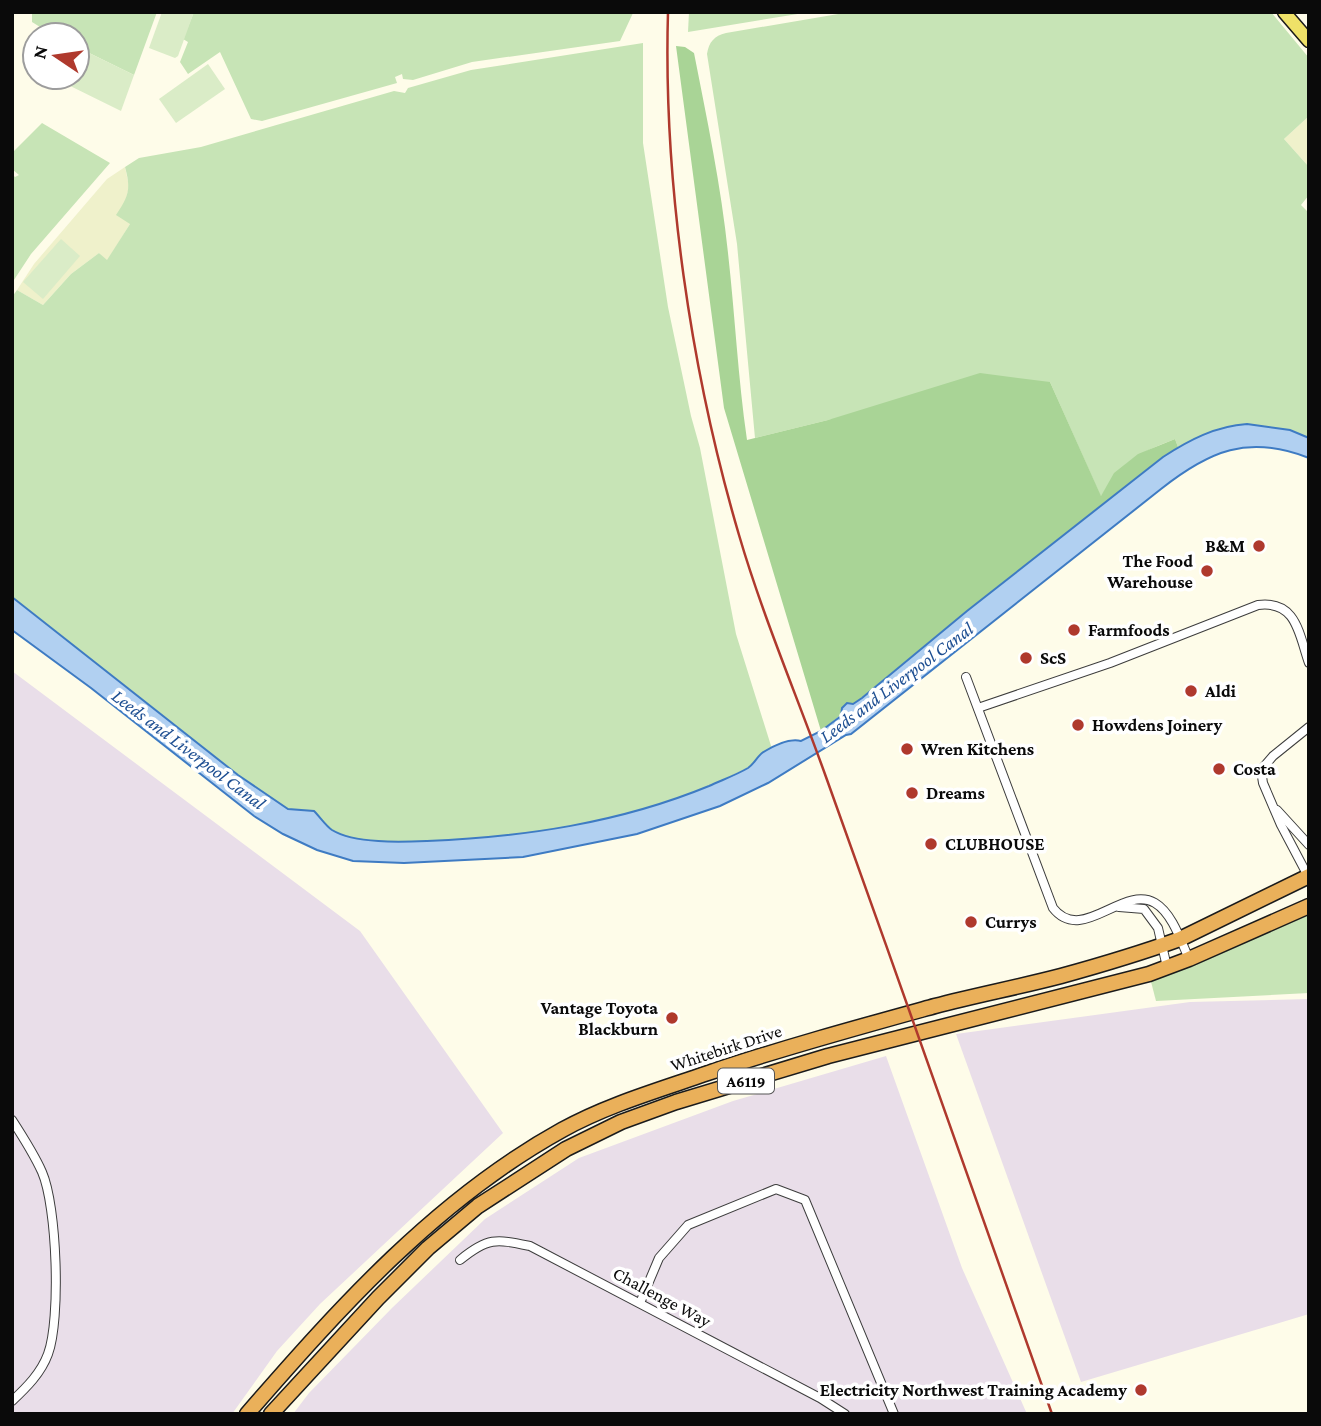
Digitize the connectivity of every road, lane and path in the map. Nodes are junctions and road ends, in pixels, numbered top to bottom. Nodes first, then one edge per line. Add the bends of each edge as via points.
1 (1284, 12) edge
2 (1309, 41) edge
3 (1309, 663) edge
4 (966, 677) dead end
5 (978, 708) junction
6 (1309, 727) edge
7 (1275, 808) junction
8 (1309, 845) edge
9 (1309, 877) edge
10 (1309, 906) edge
11 (1116, 907) junction
12 (1180, 939) junction
13 (1162, 945) junction
14 (1189, 959) junction
15 (1167, 967) junction
16 (12, 1120) edge
17 (460, 1260) dead end
18 (640, 1303) junction
19 (12, 1401) edge
20 (247, 1414) edge
21 (271, 1414) edge
22 (845, 1414) edge
23 (894, 1414) edge

1 - 2 main road
3 - 5 street via 1293,617 1276,605 1258,605
4 - 5 street
5 - 11 street via 1053,908 1059,916 1078,920
6 - 7 street, Whitebirk Drive via 1261,770
7 - 8 street, Whitebirk Drive
7 - 9 street, Whitebirk Drive
9 - 12 highway, Whitebirk Drive / A6119
10 - 14 highway, Whitebirk Drive / A6119
11 - 12 street via 1139,898 1154,902
11 - 13 street via 1144,909 1158,928
12 - 13 highway, Whitebirk Drive / A6119
12 - 14 street
13 - 15 street
13 - 20 highway, Whitebirk Drive / A6119 via 751,1059 624,1102 564,1128 472,1188 416,1234
14 - 15 highway, Whitebirk Drive / A6119
15 - 21 highway, Whitebirk Drive / A6119 via 828,1056 676,1102 566,1149 478,1206 428,1248
16 - 19 street via 43,1172 48,1191 54,1234 55,1319 48,1356 29,1386
17 - 18 street, Challenge Way via 479,1245 502,1241 530,1246
18 - 22 street, Challenge Way
18 - 23 street via 659,1258 688,1225 776,1189 805,1200

